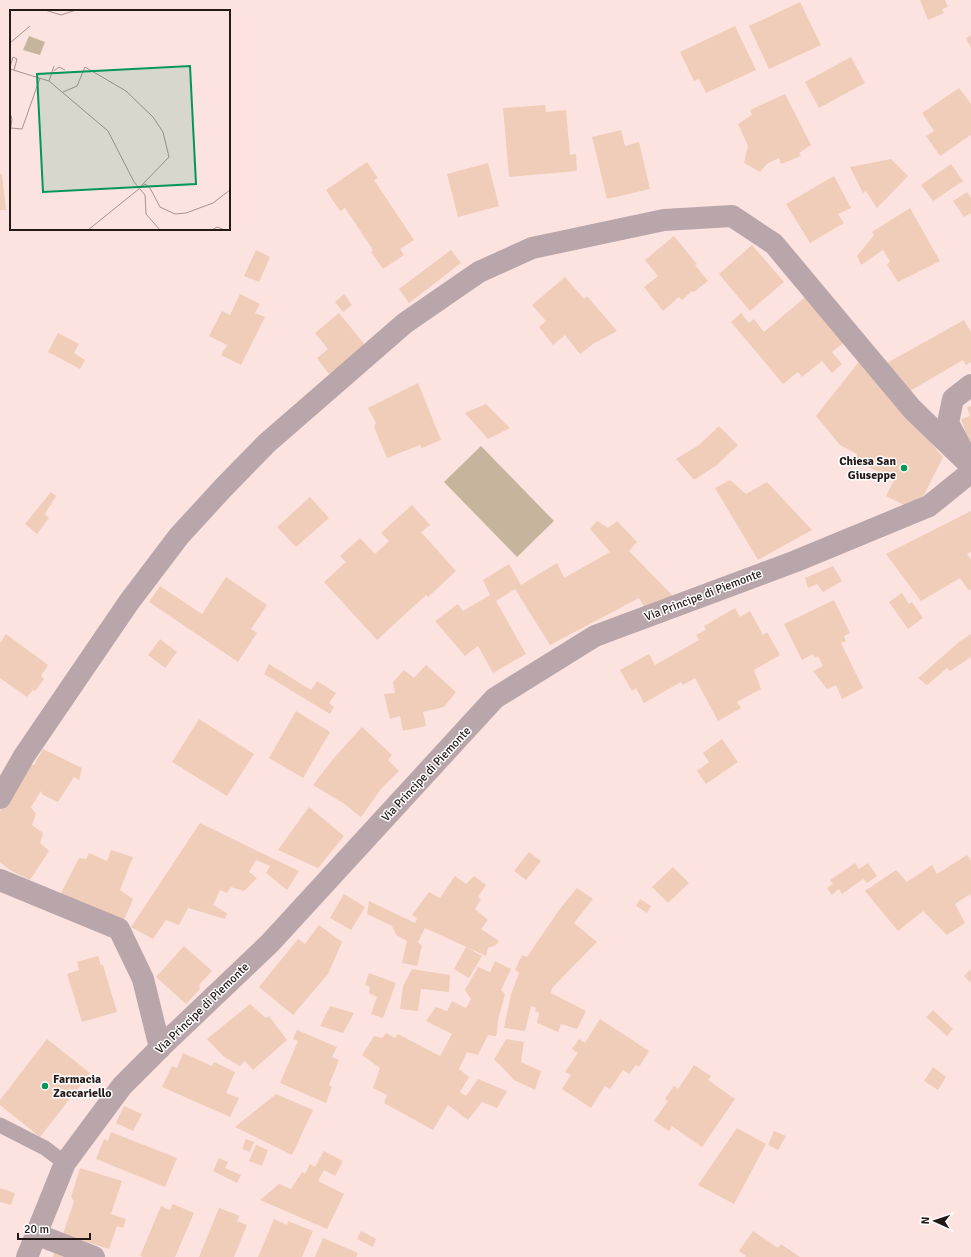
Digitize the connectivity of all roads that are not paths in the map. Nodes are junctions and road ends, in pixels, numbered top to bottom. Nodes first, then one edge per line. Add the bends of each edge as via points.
1 (971, 386) edge
2 (971, 465) edge
3 (971, 472) edge
4 (0, 798) edge
5 (0, 880) edge
6 (160, 1048) junction
7 (0, 1126) edge
8 (65, 1163) junction
9 (36, 1234) junction
10 (27, 1257) edge
11 (94, 1257) edge

1 - 2 street via 953,399 948,423
2 - 4 street via 912,409 774,244 732,216 664,220 532,248 479,272 404,323 267,443 230,481 179,536 129,602 24,756
3 - 6 street, Via Principe di Piemonte via 929,506 796,561 595,636 495,698 270,943
5 - 6 street via 119,929 143,979
6 - 8 street, Via Principe di Piemonte via 122,1086
7 - 8 lane via 45,1148
8 - 9 street, Via Principe di Piemonte
9 - 10 street, Via Principe di Piemonte
9 - 11 street

